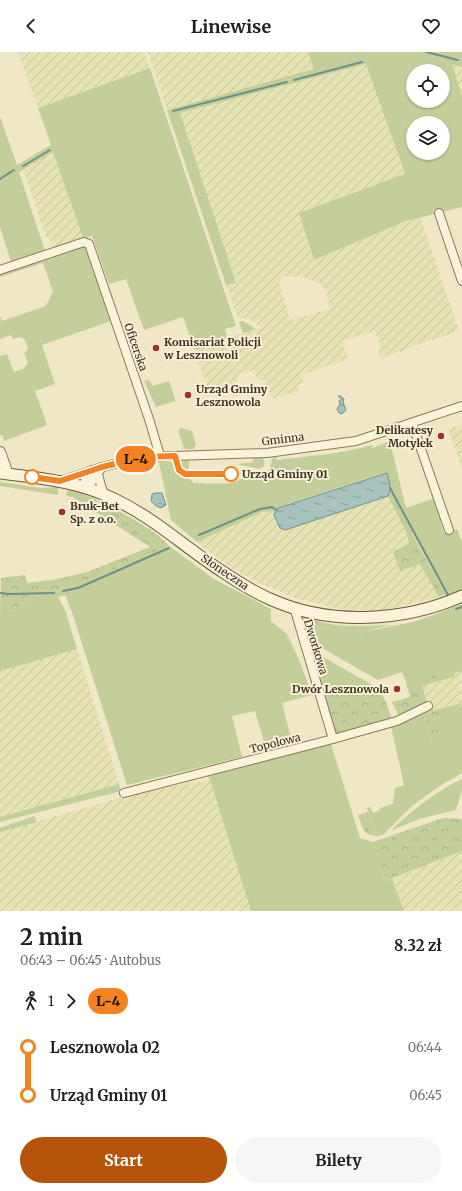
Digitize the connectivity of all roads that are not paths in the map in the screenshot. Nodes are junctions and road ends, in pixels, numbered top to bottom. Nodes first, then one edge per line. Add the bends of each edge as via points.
1 (439, 212) dead end
2 (0, 270) edge
3 (462, 281) edge
4 (462, 406) edge
5 (412, 423) junction
6 (0, 452) edge
7 (160, 456) junction
8 (97, 470) junction
9 (4, 474) edge
10 (60, 481) junction
11 (84, 488) junction
12 (104, 494) junction
13 (449, 530) dead end
14 (462, 596) edge
15 (294, 607) junction
16 (428, 706) dead end
17 (334, 739) junction
18 (124, 793) dead end

1 - 3 street
2 - 7 street, Oficerska via 84,242 89,244
4 - 5 street, Gminna
5 - 7 street, Gminna via 356,441 329,445 257,454
5 - 13 street
6 - 9 street
7 - 8 street, Gminna via 143,457
8 - 10 street, Gminna
8 - 11 street via 86,478
8 - 12 street
9 - 10 main road, Słoneczna
10 - 11 main road, Słoneczna
11 - 12 main road, Słoneczna
12 - 15 main road, Słoneczna via 148,517 244,586 271,600
14 - 15 main road, Słoneczna via 424,610 364,618 337,616
15 - 17 street, Dworkowa
16 - 17 street, Topolowa via 397,721
17 - 18 street, Topolowa

